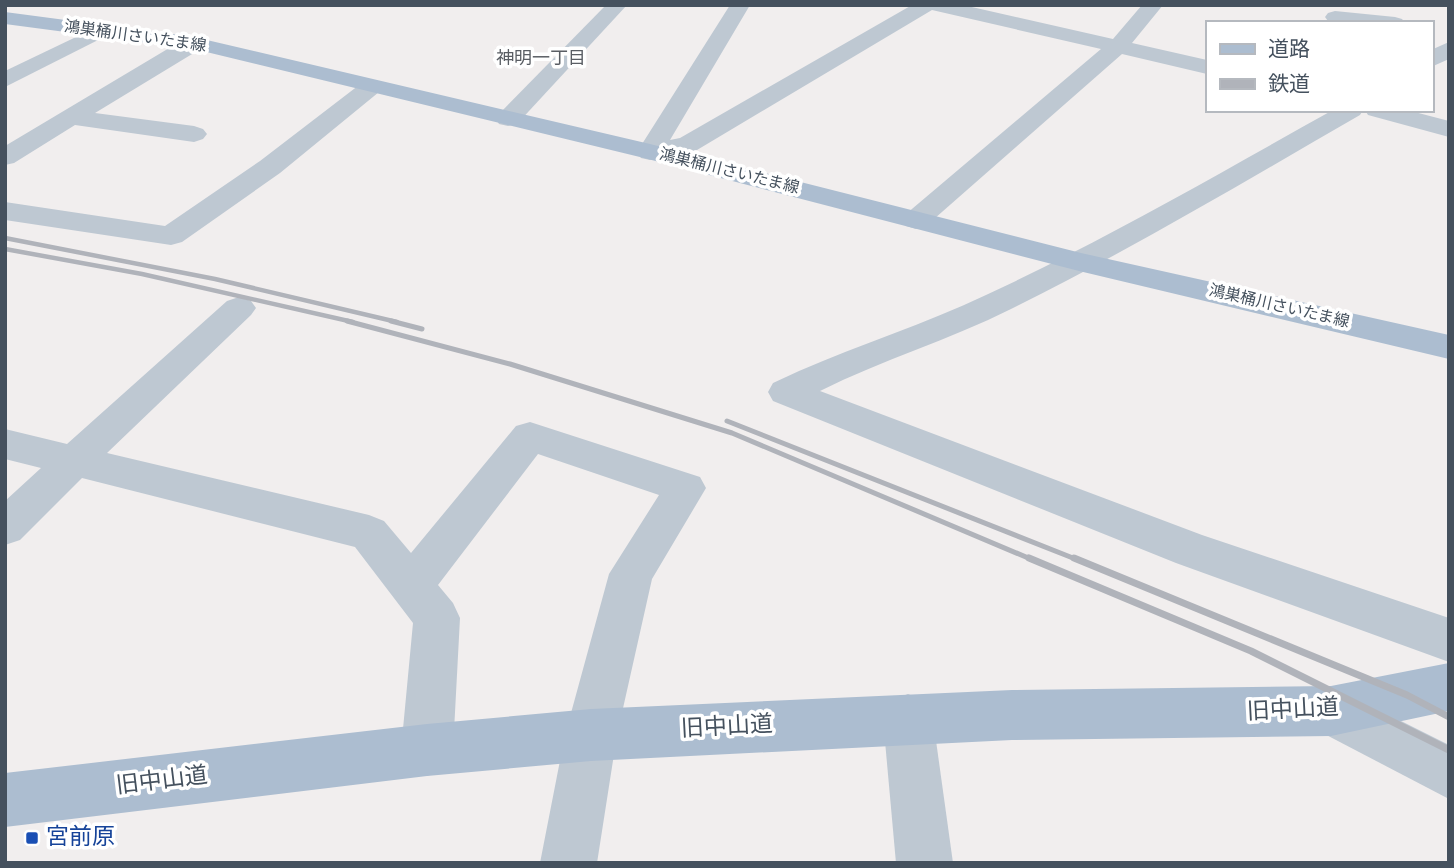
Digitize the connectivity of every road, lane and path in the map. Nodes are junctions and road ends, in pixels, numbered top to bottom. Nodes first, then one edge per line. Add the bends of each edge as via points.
1 (617, 5) edge
2 (740, 5) edge
3 (927, 5) edge
4 (935, 5) edge
5 (1153, 5) edge
6 (1335, 17) dead end
7 (8, 21) edge
8 (1375, 21) edge
9 (99, 32) junction
10 (194, 43) junction
11 (1119, 45) junction
12 (1449, 49) edge
13 (1433, 59) edge
14 (1206, 67) edge
15 (5, 80) edge
16 (371, 87) junction
17 (1347, 112) edge
18 (1385, 112) edge
19 (70, 117) junction
20 (508, 119) junction
21 (1449, 129) edge
22 (194, 134) dead end
23 (650, 152) junction
24 (5, 156) edge
25 (5, 211) edge
26 (916, 220) junction
27 (1079, 262) junction
28 (239, 308) dead end
29 (1449, 347) edge
30 (5, 444) edge
31 (75, 459) junction
32 (5, 528) edge
33 (411, 586) junction
34 (1449, 640) edge
35 (1449, 687) edge
36 (1331, 711) junction
37 (908, 719) junction
38 (591, 735) junction
39 (427, 750) junction
40 (1449, 773) edge
41 (5, 800) edge
42 (568, 863) edge
43 (925, 863) edge

1 - 20 street
2 - 23 street
3 - 23 street via 688,144
4 - 11 street
5 - 11 street
6 - 8 street
7 - 9 main road, 鴻巣桶川さいたま線
9 - 10 main road, 鴻巣桶川さいたま線
9 - 15 street
10 - 16 main road, 鴻巣桶川さいたま線
10 - 19 street
11 - 14 street
11 - 26 street
12 - 13 street
16 - 20 main road, 鴻巣桶川さいたま線
16 - 25 street via 270,167 171,236
17 - 27 street
18 - 21 street
19 - 22 street
19 - 24 street
20 - 23 main road, 鴻巣桶川さいたま線
23 - 26 main road, 鴻巣桶川さいたま線
26 - 27 main road, 鴻巣桶川さいたま線
27 - 29 main road, 鴻巣桶川さいたま線
27 - 34 street via 993,305 830,369 786,392 1191,550
28 - 31 street
30 - 31 street
31 - 32 street
31 - 33 street via 369,533
33 - 38 street via 530,436 686,488 631,574
33 - 39 street via 437,618
35 - 36 main road, 旧中山道
36 - 37 main road, 旧中山道
36 - 40 street
37 - 38 main road, 旧中山道
37 - 43 street
38 - 39 main road, 旧中山道
38 - 42 street
39 - 41 main road, 旧中山道

